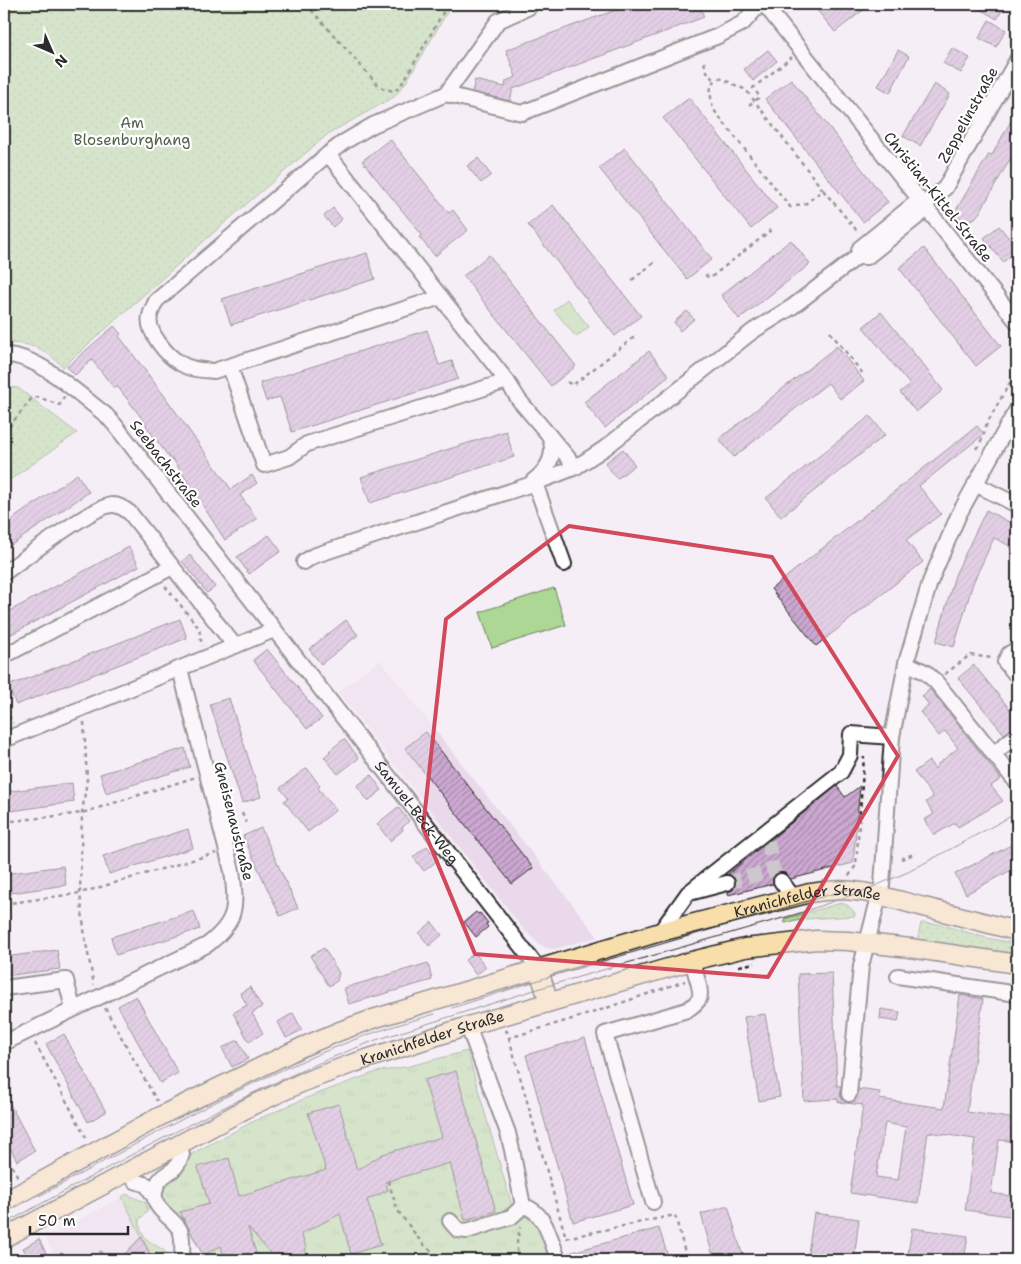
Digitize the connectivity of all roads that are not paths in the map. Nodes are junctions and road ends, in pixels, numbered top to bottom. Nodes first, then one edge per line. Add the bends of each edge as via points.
1 (760, 4) edge
2 (764, 4) edge
3 (529, 7) dead end
4 (1017, 60) edge
5 (446, 94) junction
6 (328, 154) junction
7 (923, 205) junction
8 (441, 297) junction
9 (1017, 322) edge
10 (4, 355) edge
11 (230, 367) junction
12 (507, 381) junction
13 (1017, 409) edge
14 (548, 432) junction
15 (576, 467) junction
16 (530, 484) junction
17 (975, 484) junction
18 (1016, 502) edge
19 (304, 562) dead end
20 (564, 564) dead end
21 (172, 567) junction
22 (4, 573) edge
23 (274, 630) junction
24 (235, 646) junction
25 (1017, 649) edge
26 (4, 656) edge
27 (906, 662) junction
28 (180, 670) junction
29 (1017, 676) edge
30 (1017, 735) edge
31 (892, 737) junction
32 (4, 740) edge
33 (993, 754) junction
34 (1017, 783) edge
35 (781, 880) tunnel mouth
36 (727, 882) tunnel mouth
37 (688, 893) junction
38 (880, 895) junction
39 (793, 897) junction
40 (1017, 931) edge
41 (660, 932) junction
42 (866, 942) junction
43 (1017, 964) edge
44 (538, 968) junction
45 (694, 969) junction
46 (898, 976) dead end
47 (4, 988) edge
48 (1017, 994) edge
49 (549, 1002) junction
50 (73, 1009) junction
51 (468, 1026) junction
52 (4, 1043) edge
53 (848, 1094) dead end
54 (182, 1154) dead end
55 (136, 1181) dead end
56 (155, 1198) junction
57 (4, 1202) edge
58 (653, 1202) dead end
59 (523, 1206) junction
60 (450, 1221) dead end
61 (4, 1238) edge
62 (557, 1256) dead end
63 (183, 1260) edge

1 - 5 street via 743,23 718,36 522,113
2 - 7 street, Christian-Kittel-Straße
3 - 5 street via 498,21
4 - 7 street, Zeppelinstraße via 945,188
5 - 6 street via 373,125
6 - 8 street
6 - 11 street via 156,301 149,317 152,334 180,364 196,370 214,371
7 - 9 street, Christian-Kittel-Straße
7 - 15 street, Zeppelinstraße via 867,257 857,257 792,307 753,331 605,448
8 - 11 street
8 - 12 street
10 - 23 street, Seebachstraße via 21,356 42,366 106,415
11 - 12 street via 264,465 289,457 307,444
12 - 14 street via 519,400
13 - 17 street
14 - 15 street
14 - 16 street via 552,443 551,460
15 - 16 street, Zeppelinstraße
16 - 19 street, Zeppelinstraße via 322,553
16 - 20 street
17 - 18 street
17 - 27 street via 958,514 930,582
21 - 22 street via 130,513 114,505 96,510
21 - 24 street
21 - 26 street
23 - 24 street
23 - 44 street, Samuel-Beck-Weg
24 - 28 street
25 - 29 street via 1005,662
27 - 31 street
27 - 33 street via 936,682
28 - 32 street
28 - 50 street, Gneisenaustraße via 232,871 236,896 233,914 219,936 206,945
30 - 33 street
31 - 37 street via 851,734 850,755 840,772 767,837
31 - 38 street
33 - 34 street
35 - 39 street
36 - 37 street
37 - 41 street
38 - 39 main road, Kranichfelder Straße via 832,890
38 - 40 main road
38 - 42 street, Kranichfelder Straße
39 - 41 main road, Kranichfelder Straße
41 - 44 main road, Kranichfelder Straße
42 - 43 main road
42 - 45 main road, Kranichfelder Straße via 816,940 745,948
42 - 53 street
44 - 49 main road, Samuel-Beck-Weg
44 - 57 main road, Kranichfelder Straße via 376,1018 302,1047 168,1112
45 - 49 main road, Kranichfelder Straße
45 - 58 street via 700,999 687,1010 605,1034
46 - 48 street
47 - 50 street via 66,980
49 - 51 main road, Kranichfelder Straße
50 - 52 street, Gneisenaustraße
51 - 59 street via 508,1133
51 - 61 main road, Kranichfelder Straße via 301,1083 253,1105
54 - 56 street via 176,1168 159,1181
55 - 56 street via 146,1185
56 - 63 street via 163,1214 182,1235
59 - 60 street via 511,1217 467,1231 458,1230
59 - 62 street via 532,1208 541,1217

